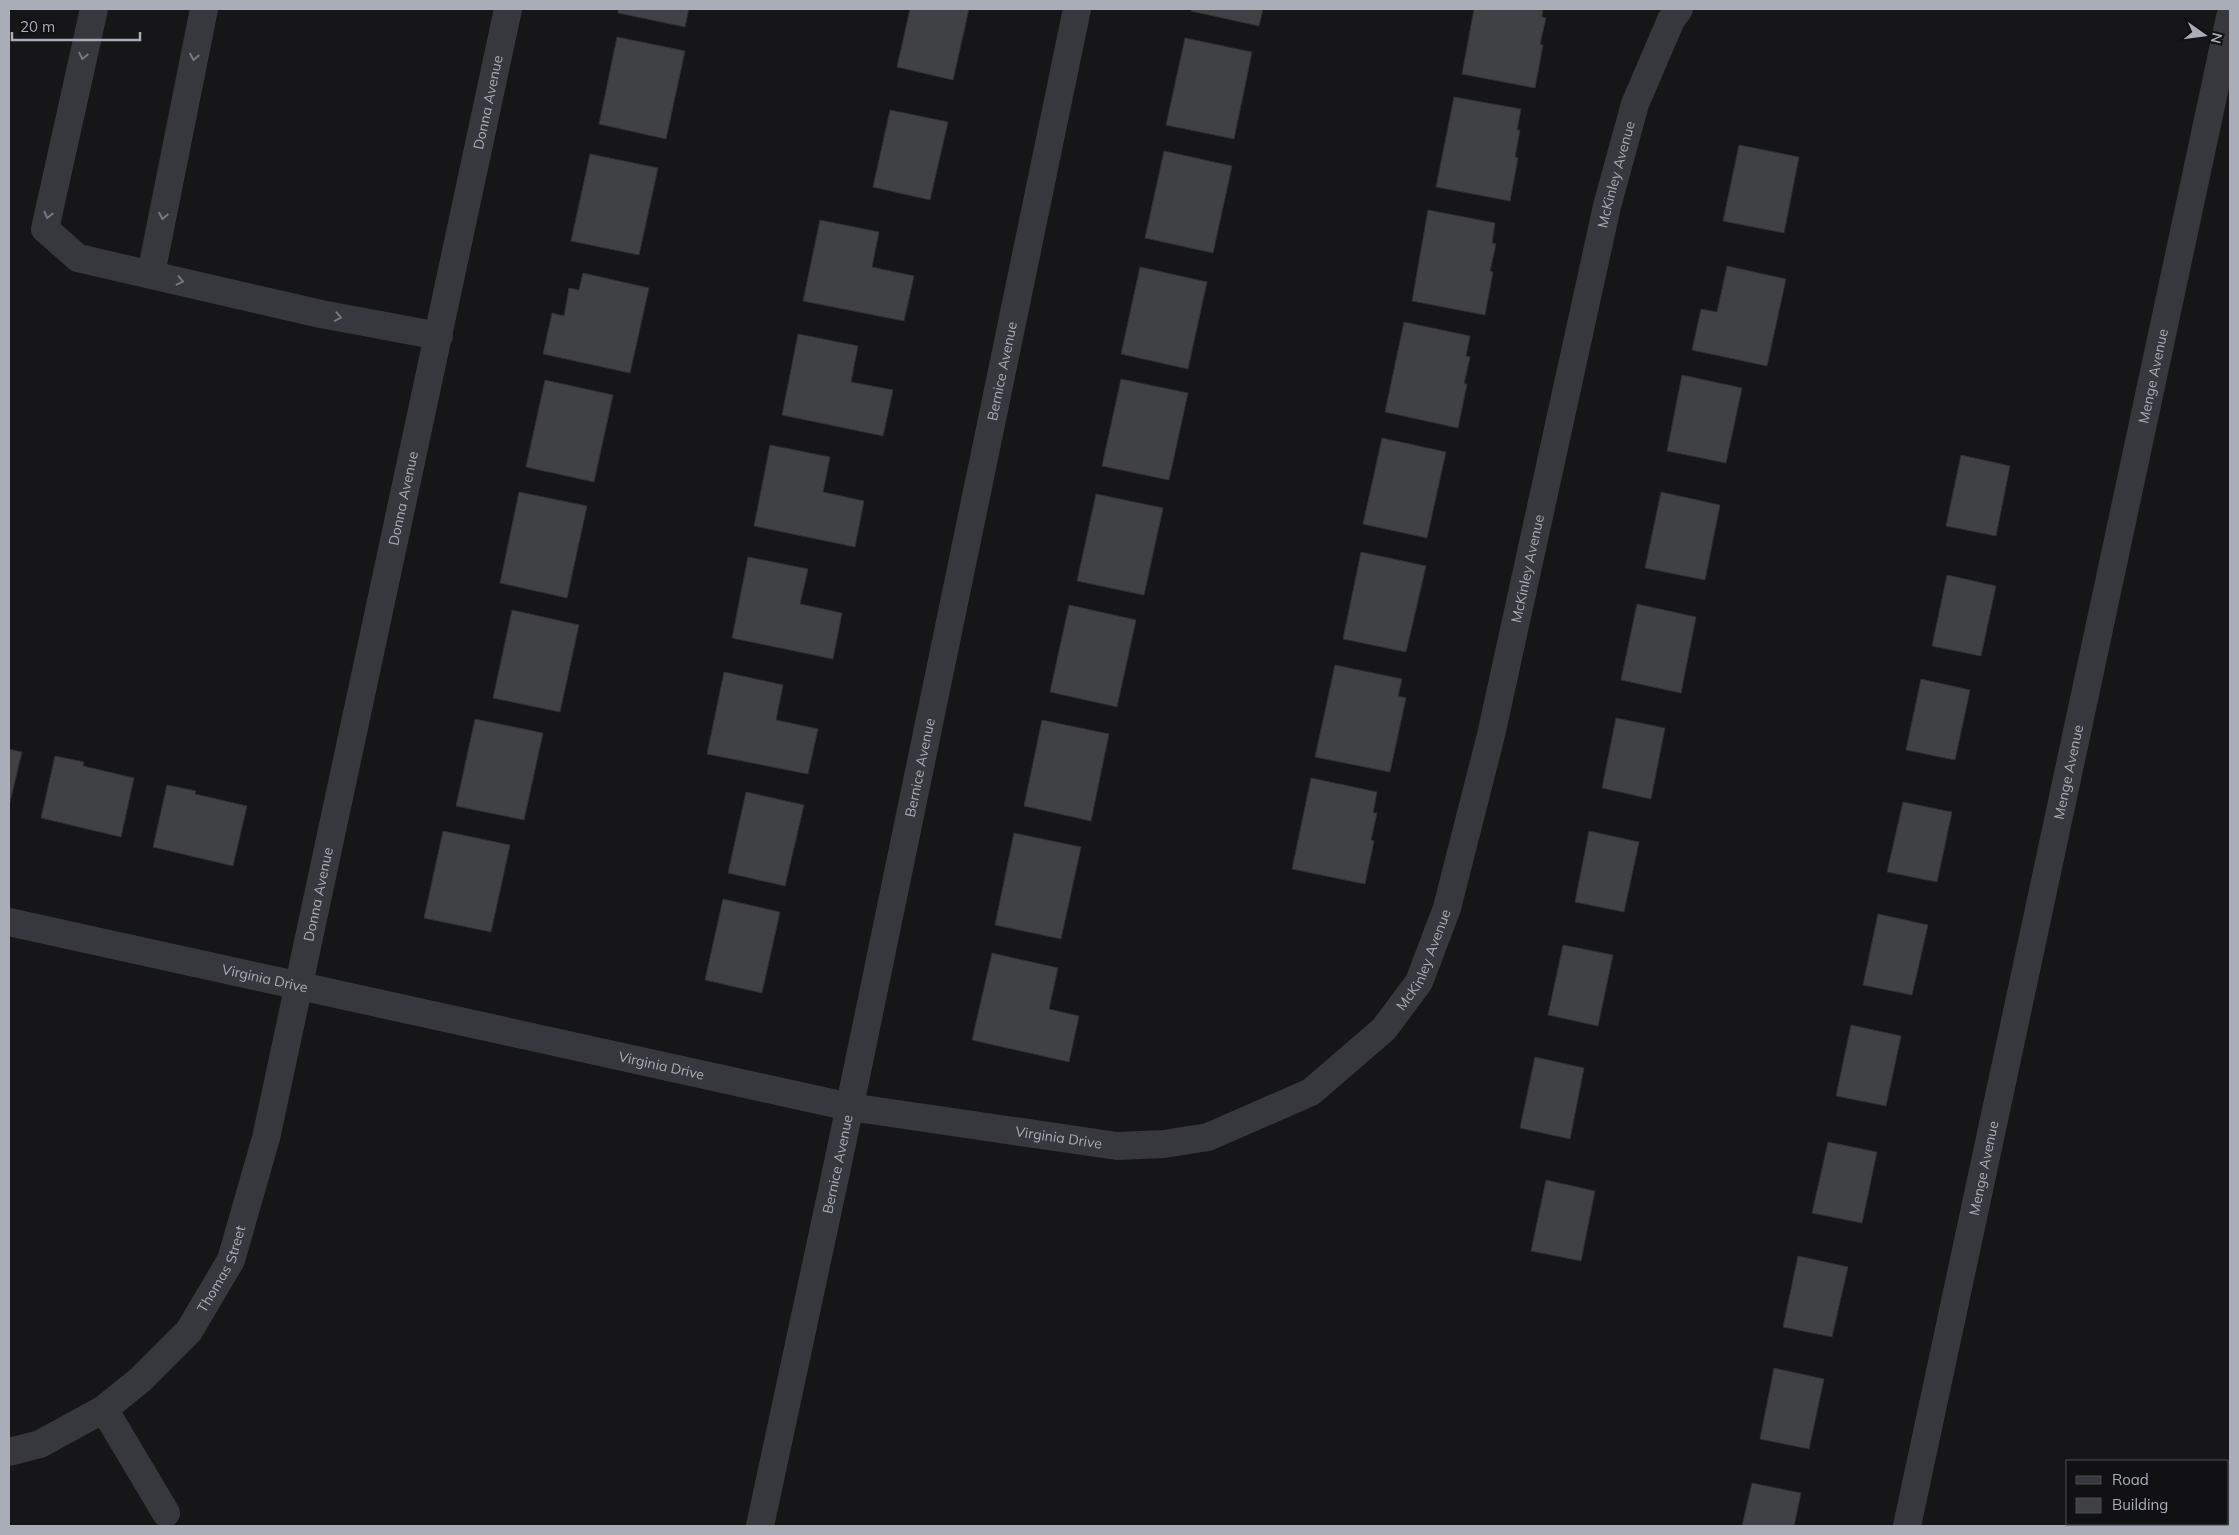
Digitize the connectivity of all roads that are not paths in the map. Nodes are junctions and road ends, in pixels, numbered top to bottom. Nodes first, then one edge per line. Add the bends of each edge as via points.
1 (94, 9) edge
2 (204, 9) edge
3 (508, 9) edge
4 (1077, 9) edge
5 (1679, 9) edge
6 (2230, 17) edge
7 (151, 274) junction
8 (439, 336) junction
9 (9, 922) edge
10 (300, 988) junction
11 (1311, 1092) joint
12 (850, 1107) junction
13 (104, 1409) junction
14 (9, 1452) edge
15 (166, 1513) dead end
16 (760, 1526) edge
17 (1906, 1526) edge

1 -> 7 street via 45,229 78,258
2 -> 7 street
3 - 8 street, Donna Avenue
4 - 12 street, Bernice Avenue
5 - 11 street, McKinley Avenue via 1671,20 1635,104 1607,206 1491,735 1447,908 1419,982 1384,1029
6 - 17 street, Menge Avenue
7 -> 8 street via 321,314
8 - 10 street, Donna Avenue
9 - 10 street, Virginia Drive
10 - 12 street, Virginia Drive
10 - 13 street, Thomas Street via 266,1138 231,1260 189,1331 140,1380
11 - 12 street, Virginia Drive via 1208,1137 1164,1144 1117,1146
12 - 16 street, Bernice Avenue
13 - 14 street, Thomas Street via 40,1444
13 - 15 street

